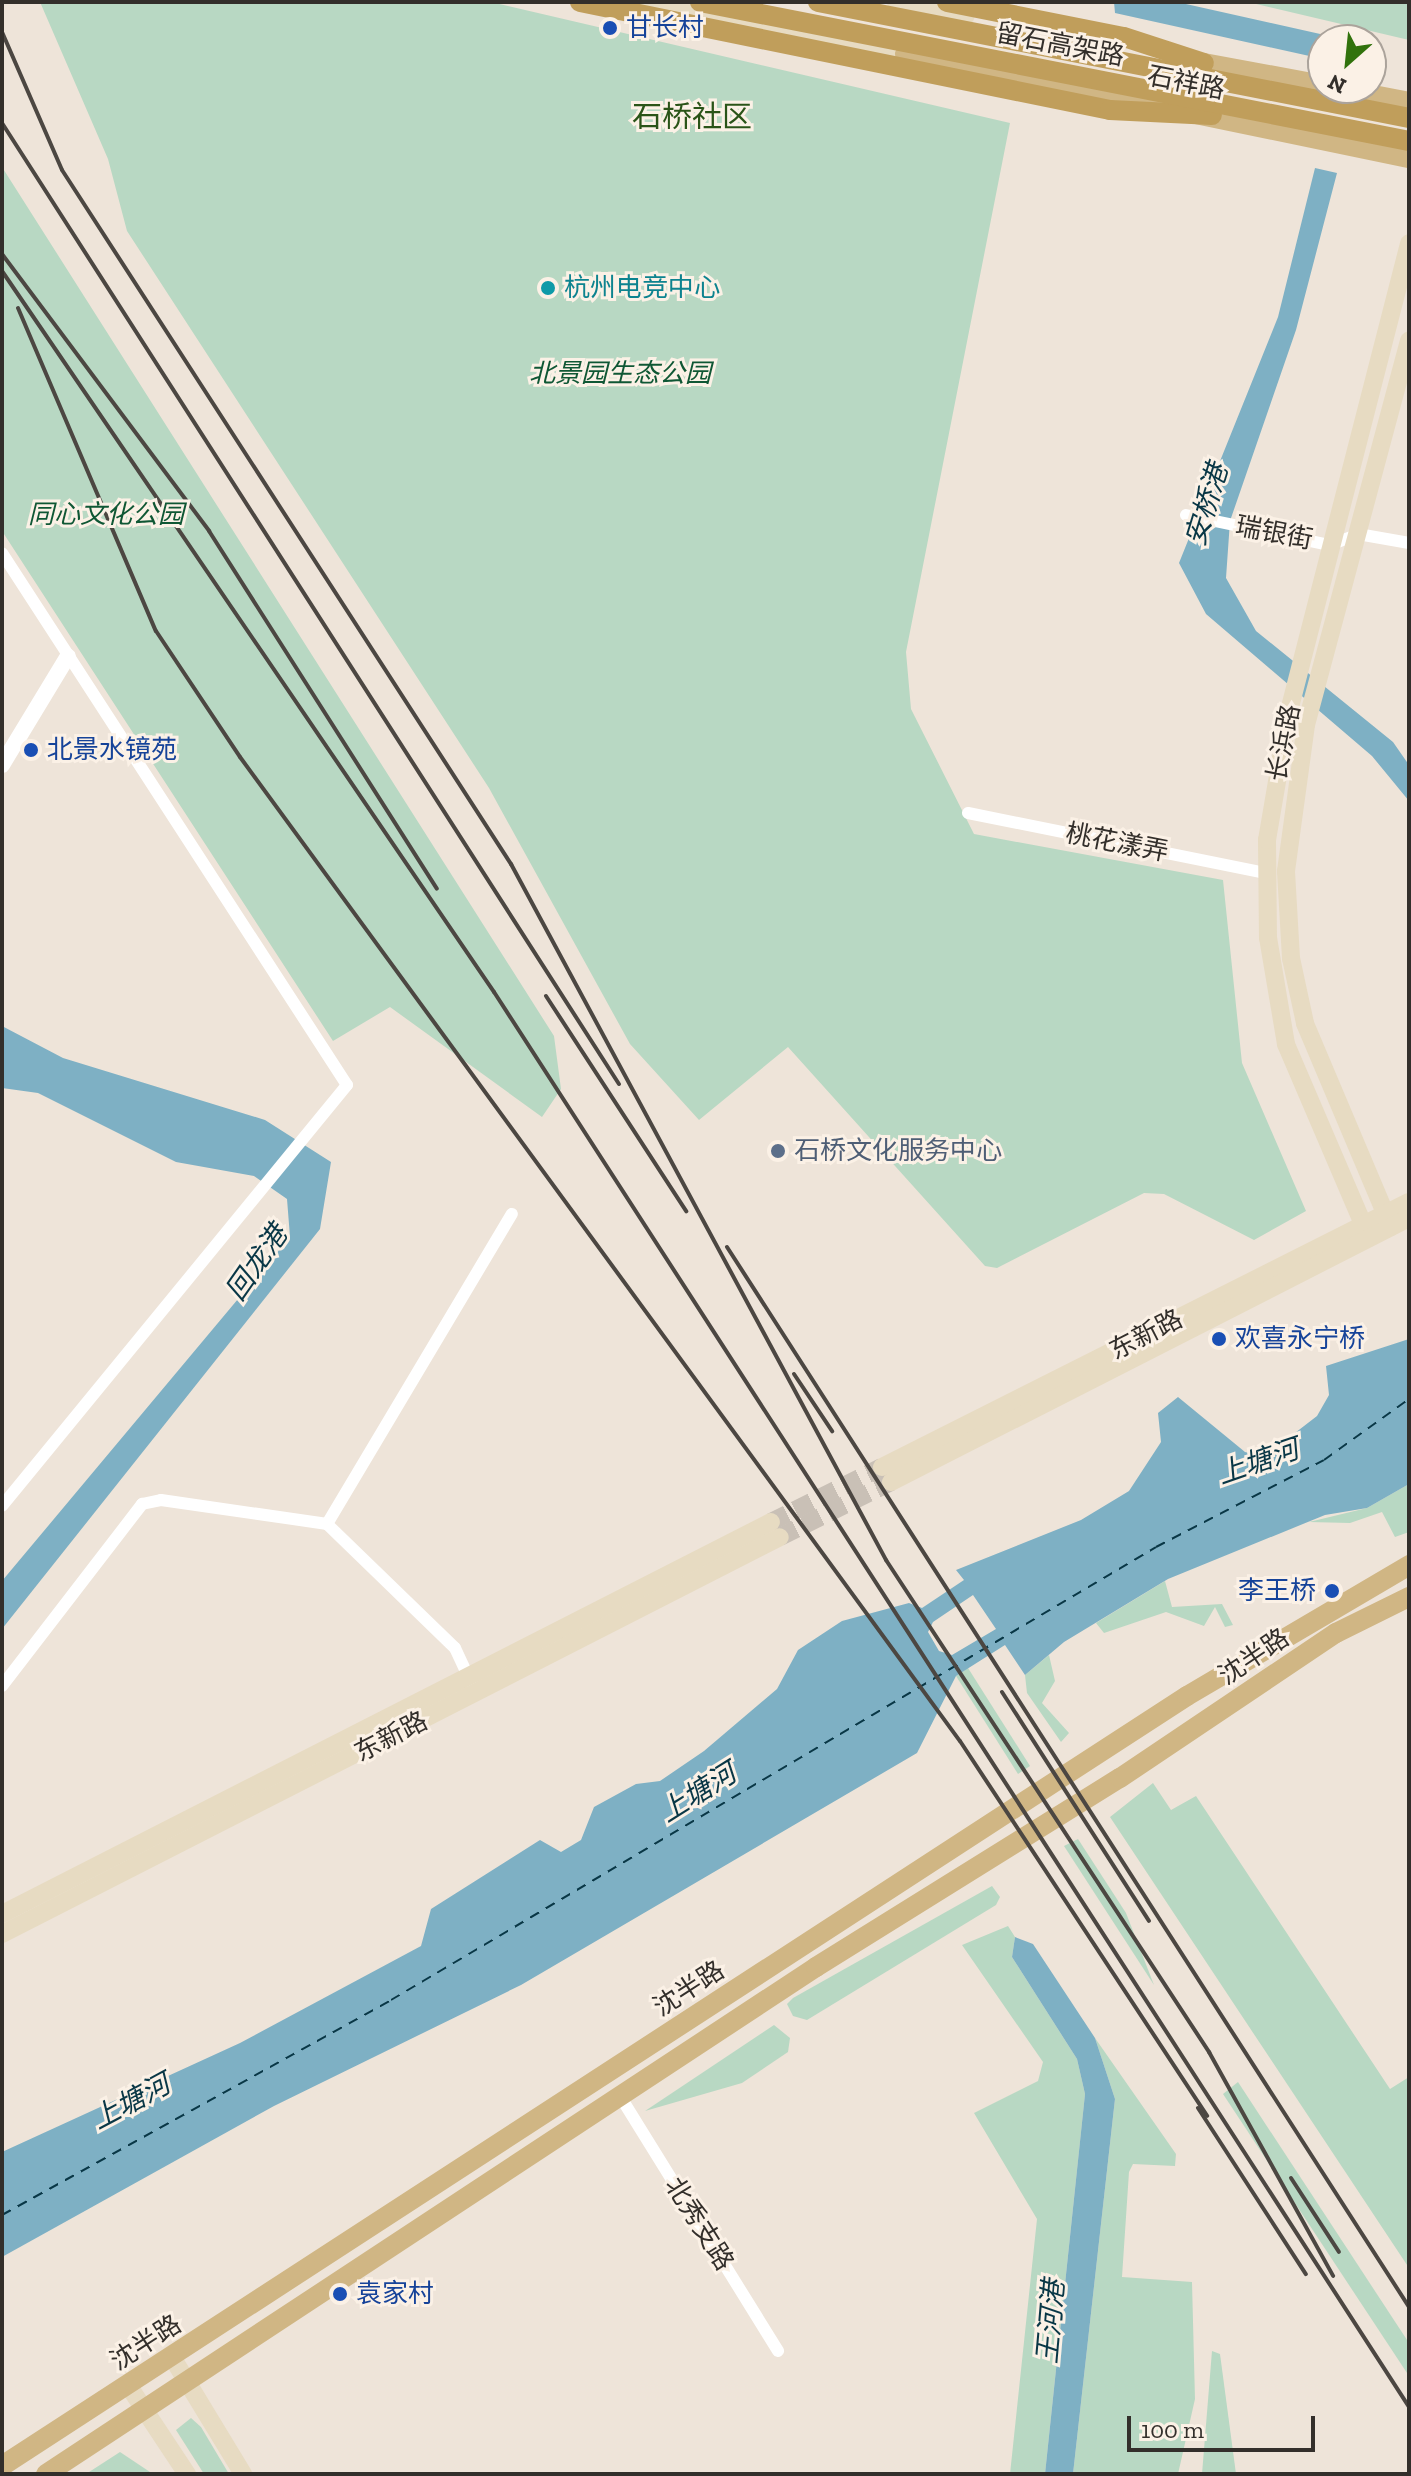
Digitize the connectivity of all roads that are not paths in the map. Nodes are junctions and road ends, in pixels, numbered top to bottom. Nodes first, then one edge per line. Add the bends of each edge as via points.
1 (580, 2) edge
2 (644, 2) edge
3 (700, 2) edge
4 (818, 2) edge
5 (896, 2) edge
6 (947, 2) edge
7 (905, 54) joint
8 (1204, 63) junction
9 (1307, 82) edge
10 (1387, 98) edge
11 (1409, 102) edge
12 (1212, 115) junction
13 (1409, 118) edge
14 (1409, 141) edge
15 (1409, 158) edge
16 (1409, 243) edge
17 (1409, 341) edge
18 (1186, 515) dead end
19 (1358, 534) junction
20 (1409, 543) edge
21 (1330, 545) junction
22 (2, 553) edge
23 (68, 656) junction
24 (2, 765) edge
25 (968, 813) dead end
26 (1266, 873) junction
27 (1409, 1202) edge
28 (512, 1214) dead end
29 (1409, 1218) edge
30 (1388, 1220) junction
31 (1366, 1232) junction
32 (887, 1475) tunnel mouth
33 (2, 1506) edge
34 (327, 1524) junction
35 (776, 1530) tunnel mouth
36 (1409, 1565) edge
37 (1409, 1597) edge
38 (472, 1685) junction
39 (2, 1686) edge
40 (2, 1914) edge
41 (2, 1934) edge
42 (620, 2096) junction
43 (778, 2351) dead end
44 (172, 2357) junction
45 (128, 2385) junction
46 (188, 2385) junction
47 (145, 2409) junction
48 (2, 2466) edge
49 (46, 2474) edge
50 (187, 2474) edge
51 (243, 2474) edge

1 - 12 highway via 1110,110
2 - 7 main road
3 - 14 highway, 留石高架路
4 - 13 highway, 留石高架路
5 - 8 main road
6 - 8 highway via 1124,37
7 - 12 main road, 石祥路
8 - 9 main road, 石祥路
10 - 11 main road
12 - 15 main road, 石祥路
16 - 21 main road, 长浜路
17 - 19 main road, 长浜路
18 - 21 street, 瑞银街
19 - 20 street
19 - 21 street, 瑞银街
19 - 30 main road, 长浜路 via 1303,742 1288,836 1291,958 1327,1090
21 - 26 main road, 长浜路 via 1283,739
22 - 23 street
23 - 24 street
23 - 33 street via 347,1085
25 - 26 street, 桃花漾弄
26 - 31 main road, 长浜路 via 1286,1044
27 - 30 main road, 东新路
28 - 34 street
29 - 30 main road, 东新路
30 - 31 main road, 东新路
31 - 32 main road, 东新路
34 - 38 street via 455,1648
34 - 39 street via 161,1500 142,1504
35 - 38 main road, 东新路
36 - 44 main road, 沈半路 via 1187,1696
37 - 42 main road, 沈半路 via 1336,1633
38 - 40 main road, 东新路
38 - 41 main road, 东新路
42 - 43 street, 北秀支路
42 - 46 main road, 沈半路
44 - 45 main road, 沈半路
44 - 46 main road
45 - 47 main road
45 - 48 main road, 沈半路
46 - 47 main road, 沈半路
46 - 51 main road
47 - 49 main road, 沈半路
47 - 50 main road

